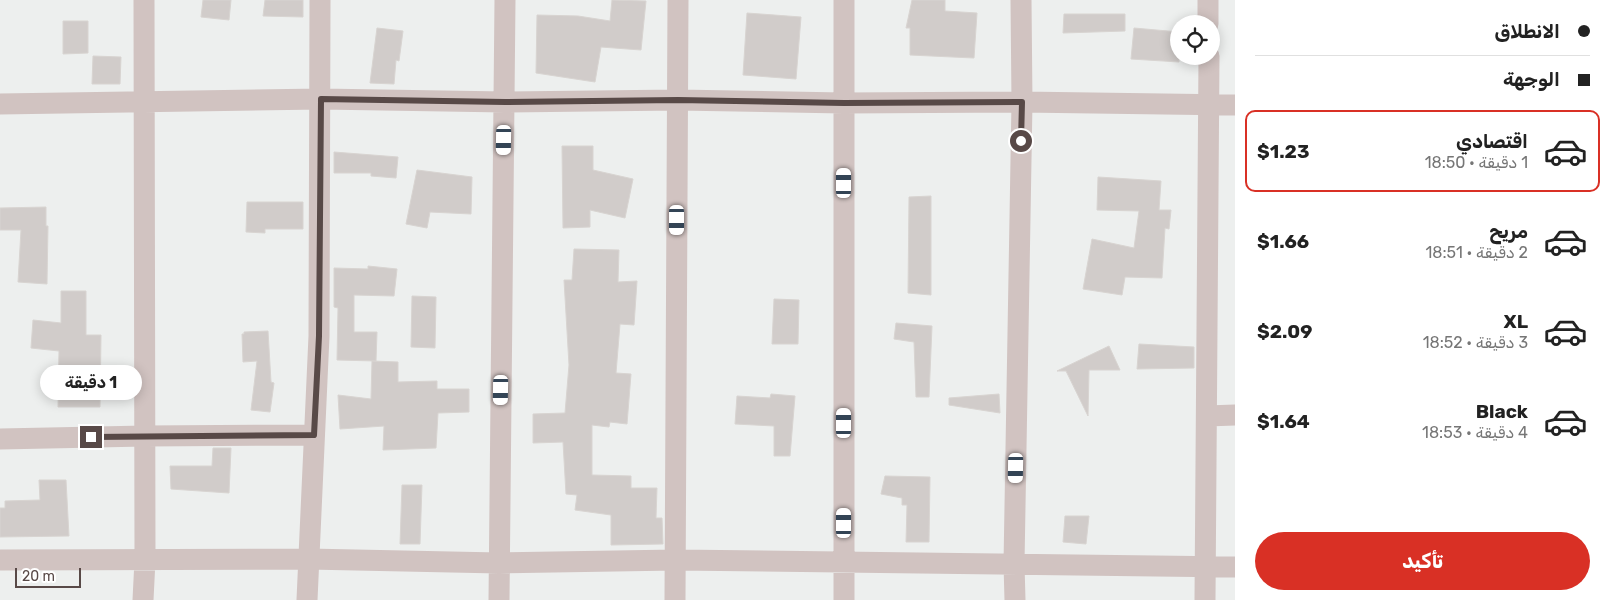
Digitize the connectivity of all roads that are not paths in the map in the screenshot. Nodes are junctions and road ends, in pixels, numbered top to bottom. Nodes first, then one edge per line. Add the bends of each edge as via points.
1 (144, 0) edge
2 (320, 0) edge
3 (505, 0) edge
4 (678, 0) edge
5 (844, 0) edge
6 (1021, 0) edge
7 (1208, 0) edge
8 (1208, 15) edge
9 (1209, 65) edge
10 (321, 99) junction
11 (678, 100) junction
12 (144, 102) junction
13 (505, 102) junction
14 (1022, 102) junction
15 (844, 103) junction
16 (0, 104) edge
17 (1209, 104) junction
18 (1235, 105) edge
19 (1207, 416) junction
20 (1235, 416) edge
21 (314, 435) junction
22 (145, 436) junction
23 (0, 439) edge
24 (308, 559) junction
25 (0, 560) edge
26 (145, 560) junction
27 (676, 560) junction
28 (499, 562) junction
29 (844, 563) junction
30 (1014, 564) junction
31 (1235, 566) edge
32 (1206, 567) junction
33 (144, 600) edge
34 (307, 600) edge
35 (499, 600) edge
36 (675, 600) edge
37 (844, 600) edge
38 (1015, 600) edge
39 (1205, 600) edge

1 - 12 street
2 - 10 street
3 - 13 street
4 - 11 street
5 - 15 street
6 - 14 street
7 - 8 street
9 - 17 street
10 - 12 street
10 - 13 street
10 - 21 street via 319,336
11 - 13 street
11 - 15 street
11 - 27 street
12 - 16 street
12 - 22 street
13 - 28 street
14 - 15 street
14 - 17 street
14 - 30 street
15 - 29 street
17 - 18 street
17 - 19 street
19 - 20 street
19 - 32 street
21 - 22 street
21 - 24 street
22 - 23 street
22 - 26 street
24 - 26 street
24 - 28 street
24 - 34 street
25 - 26 street
26 - 33 street
27 - 28 street
27 - 29 street
27 - 36 street
28 - 35 street
29 - 30 street
29 - 37 street
30 - 32 street
30 - 38 street
31 - 32 street
32 - 39 street

